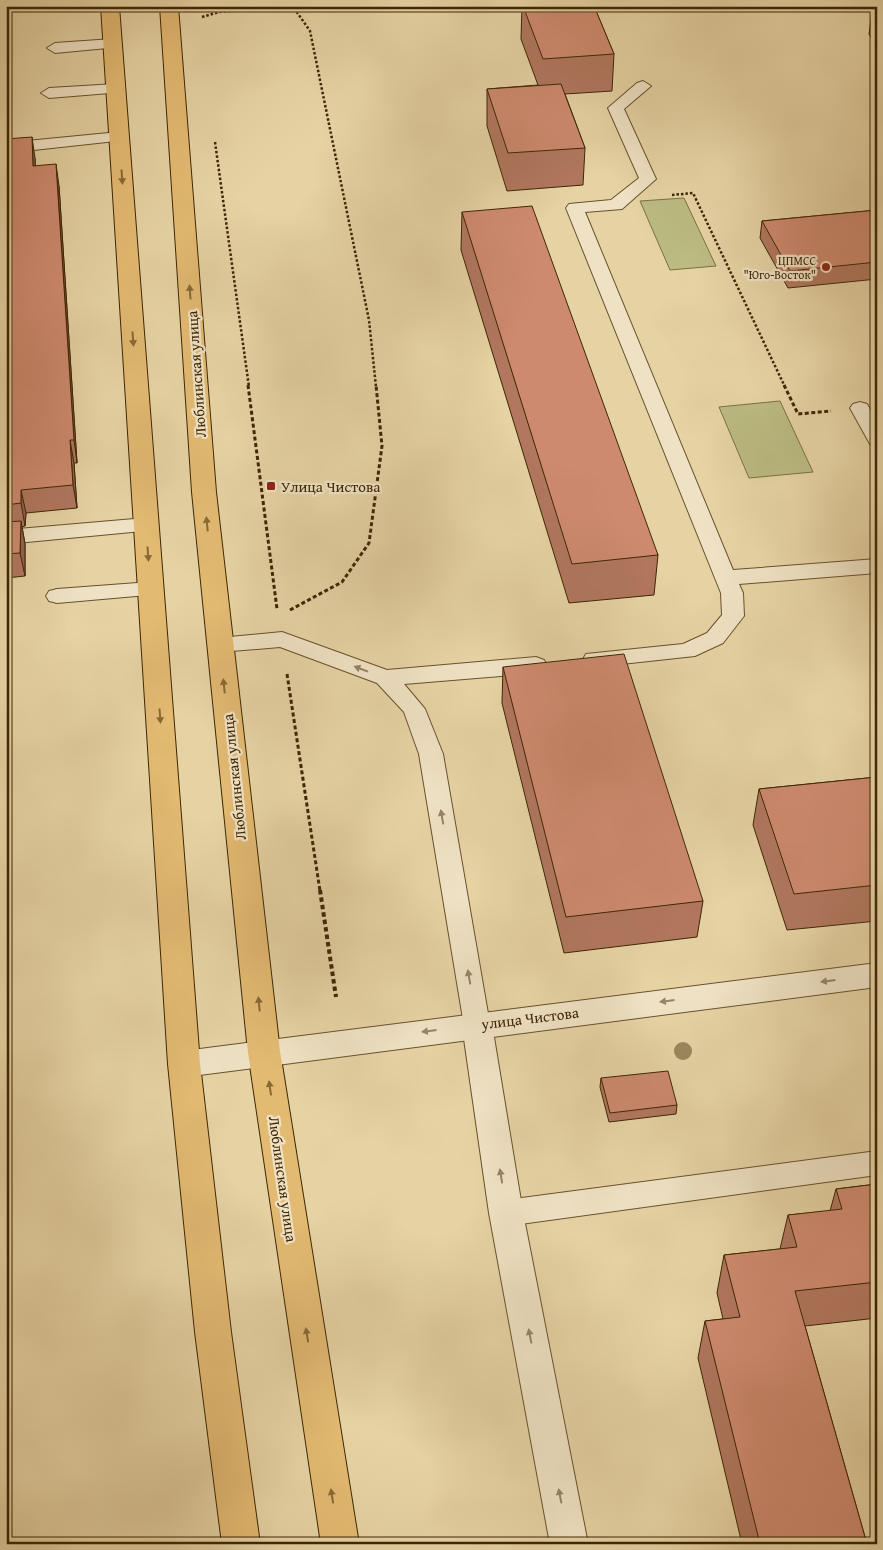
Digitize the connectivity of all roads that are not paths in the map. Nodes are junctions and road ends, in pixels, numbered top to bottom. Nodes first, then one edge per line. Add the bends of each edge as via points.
1 (110, 6) edge
2 (169, 6) edge
3 (113, 44) junction
4 (55, 48) dead end
5 (644, 86) dead end
6 (116, 89) junction
7 (49, 93) dead end
8 (119, 137) junction
9 (6, 148) edge
10 (860, 408) road end
11 (877, 440) edge
12 (146, 525) junction
13 (6, 537) edge
14 (877, 566) edge
15 (726, 578) junction
16 (151, 589) junction
17 (57, 596) dead end
18 (219, 645) junction
19 (580, 661) edge
20 (551, 663) edge
21 (386, 678) junction
22 (877, 976) edge
23 (477, 1025) junction
24 (264, 1052) junction
25 (184, 1064) junction
26 (877, 1163) edge
27 (506, 1213) junction
28 (241, 1544) edge
29 (340, 1544) edge
30 (569, 1544) edge

1 - 3 main road
18 -> 2 main road, Люблинская улица via 204,492
3 - 4 lane
3 - 6 main road
5 - 15 lane via 616,108 648,179 616,205 575,208
6 - 7 lane
6 - 8 main road
8 - 9 lane
8 -> 12 main road
10 - 11 lane
12 - 13 lane
12 -> 16 main road
14 - 15 lane
15 - 19 lane via 732,593 733,616 715,638 687,651
16 - 17 lane
16 -> 25 main road
21 -> 18 lane via 280,628
24 -> 18 main road, Люблинская улица
20 - 21 lane
23 -> 21 lane via 431,754 414,709
22 -> 23 street, улица Чистова
23 -> 24 street, улица Чистова
27 -> 23 street
24 - 25 street, улица Чистова
29 -> 24 main road, Люблинская улица
25 - 28 main road via 213,1332
26 - 27 lane
30 -> 27 street

